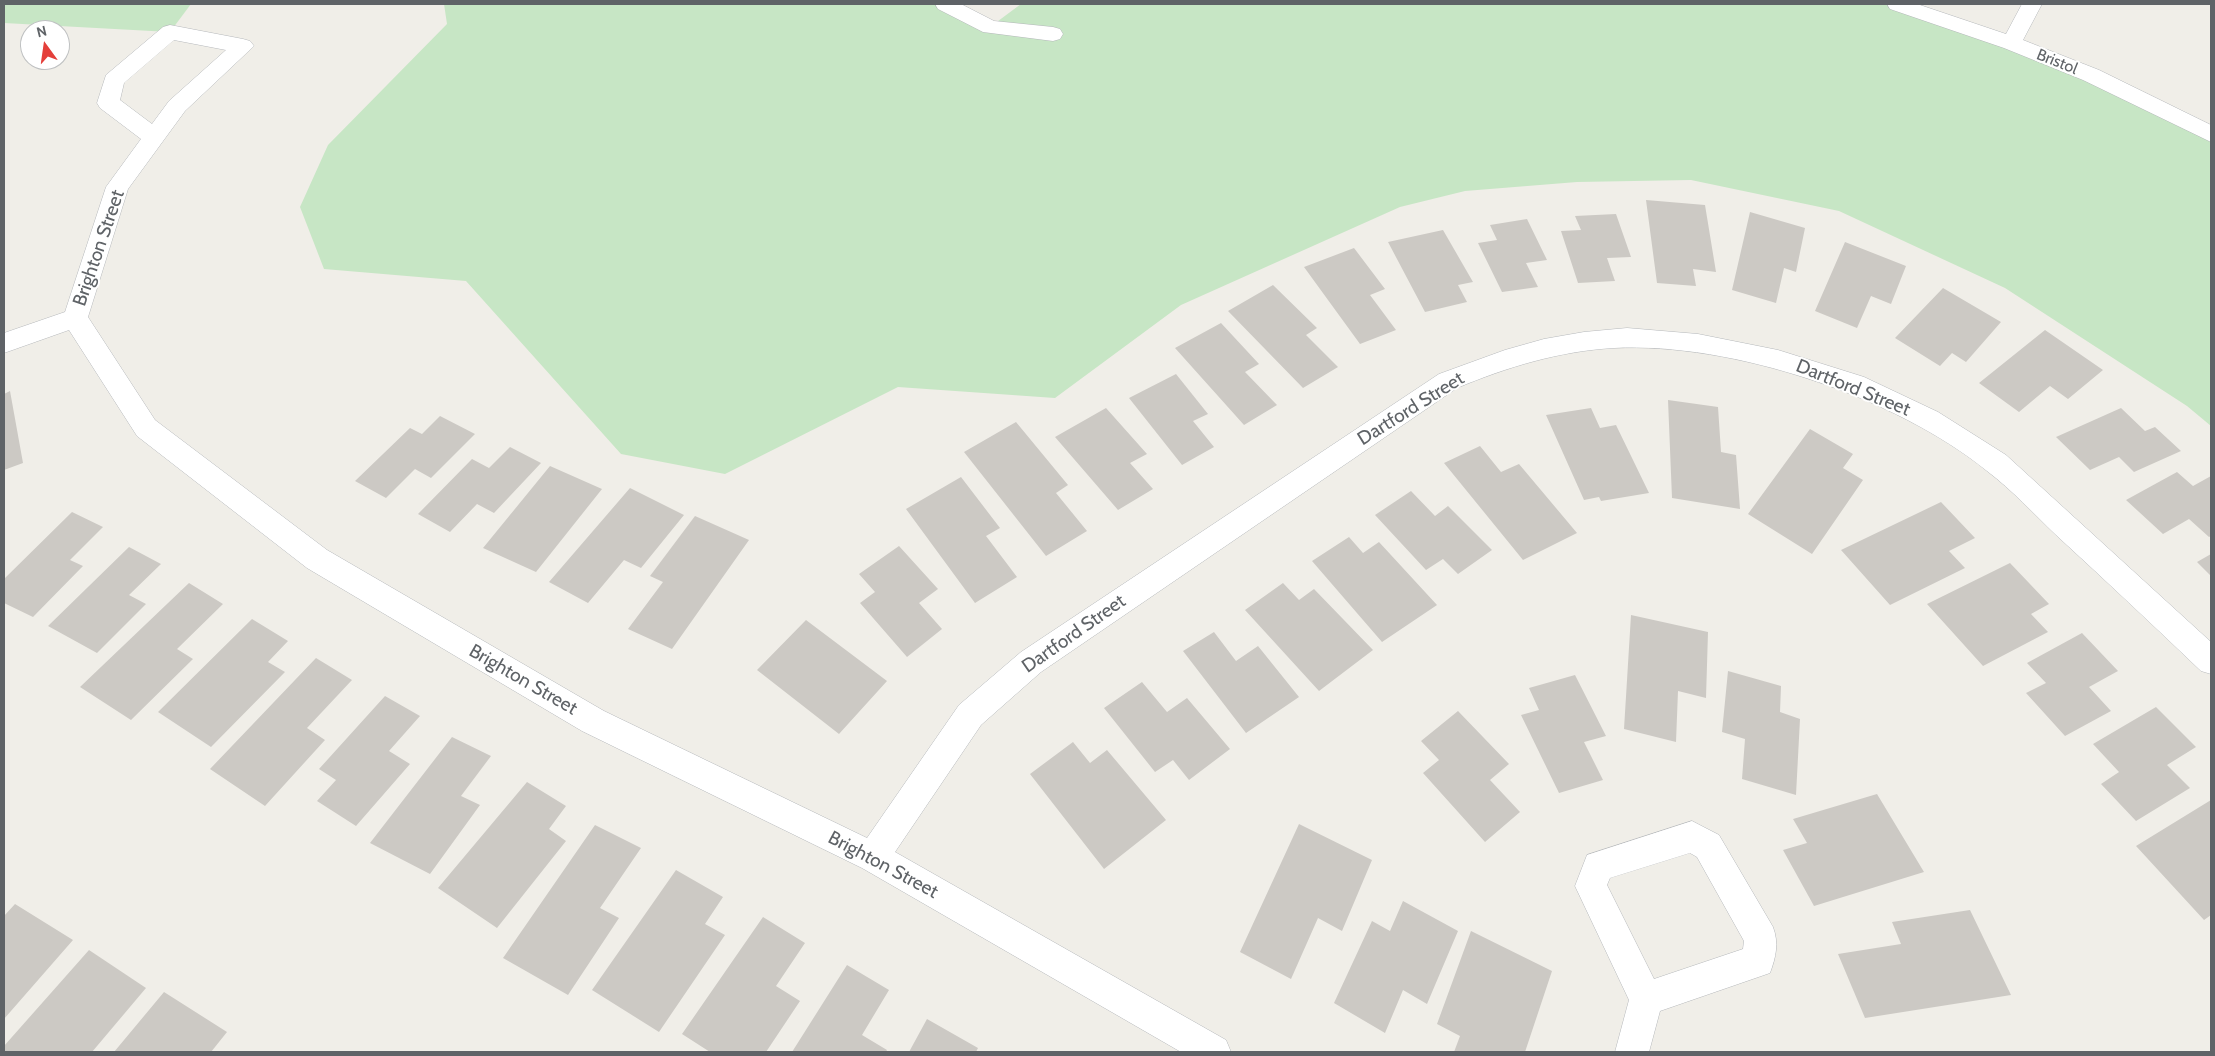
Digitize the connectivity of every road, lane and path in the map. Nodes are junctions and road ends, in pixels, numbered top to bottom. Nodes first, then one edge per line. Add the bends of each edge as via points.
1 (945, 4) edge
2 (1897, 4) edge
3 (2032, 4) edge
4 (1053, 34) dead end
5 (2011, 43) junction
6 (2211, 134) edge
7 (154, 137) junction
8 (75, 318) junction
9 (4, 343) edge
10 (2211, 661) edge
11 (873, 857) junction
12 (1646, 999) junction
13 (1214, 1052) edge
14 (1632, 1052) edge

1 - 4 street via 990,28
2 - 5 street, Bristol
3 - 5 street
5 - 6 street, Bristol via 2091,76
7 - 7 street, Brighton Street via 176,106 243,46 170,32 114,80 108,103
7 - 8 street, Brighton Street via 117,187
8 - 9 street
8 - 11 street, Brighton Street via 146,428 317,558 593,722
10 - 11 street, Dartford Street via 1997,463 1970,443 1899,405 1823,372 1746,352 1671,341 1605,339 1509,357 1448,381 1031,662 970,715
11 - 13 street, Brighton Street
12 - 12 street via 1758,961 1761,939 1708,846 1692,837 1598,866 1591,886
12 - 14 street

